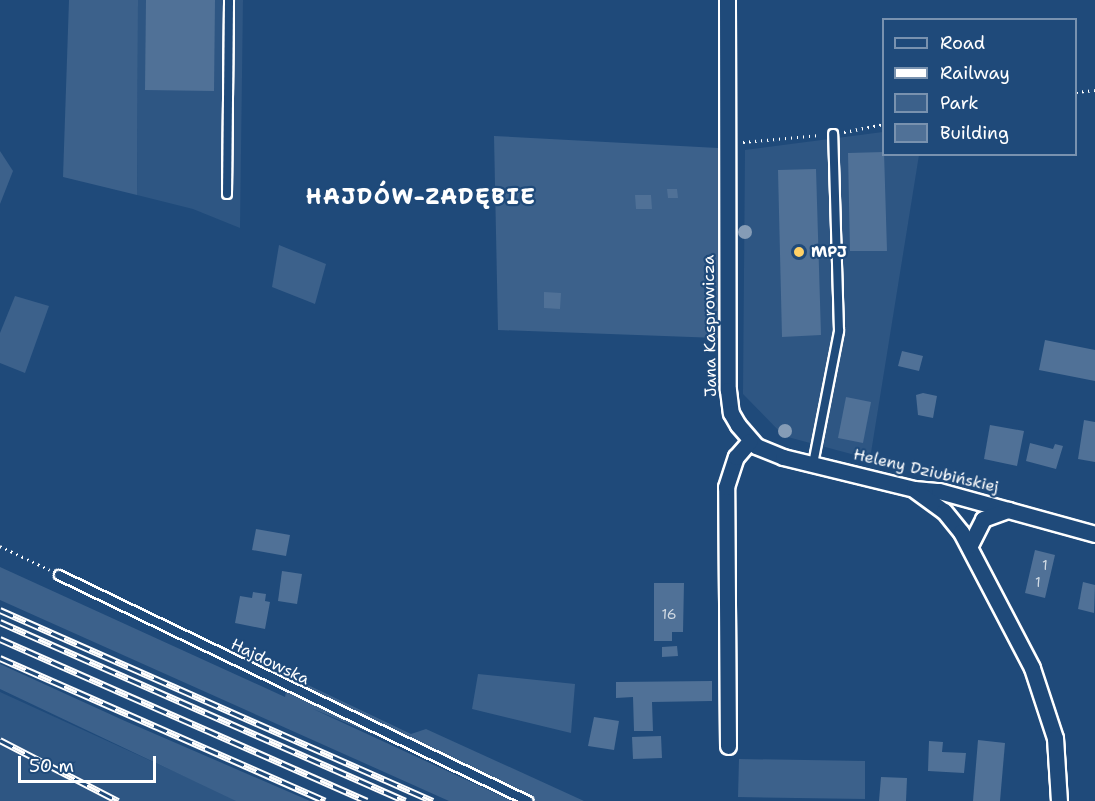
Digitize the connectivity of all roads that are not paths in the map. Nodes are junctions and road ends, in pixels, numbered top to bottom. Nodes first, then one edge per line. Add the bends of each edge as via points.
1 (229, 0) edge
2 (727, 0) edge
3 (833, 134) road end
4 (227, 194) dead end
5 (750, 441) junction
6 (813, 464) junction
7 (914, 489) junction
8 (1008, 509) junction
9 (1095, 534) edge
10 (970, 545) junction
11 (59, 574) road end
12 (728, 746) dead end
13 (528, 801) edge
14 (1059, 801) edge

1 - 4 lane
2 - 5 street, Jana Kasprowicza via 728,401 735,420
3 - 6 lane via 839,331
5 - 6 street, Heleny Dziubińskiej via 772,454
5 - 12 street via 736,457 726,487
6 - 7 street, Heleny Dziubińskiej
7 - 8 street, Heleny Dziubińskiej via 939,491
7 - 10 street via 944,512
8 - 9 street, Heleny Dziubińskiej
8 - 10 street via 983,519
10 - 14 street via 1045,703 1060,768
11 - 13 lane, Hajdowska

